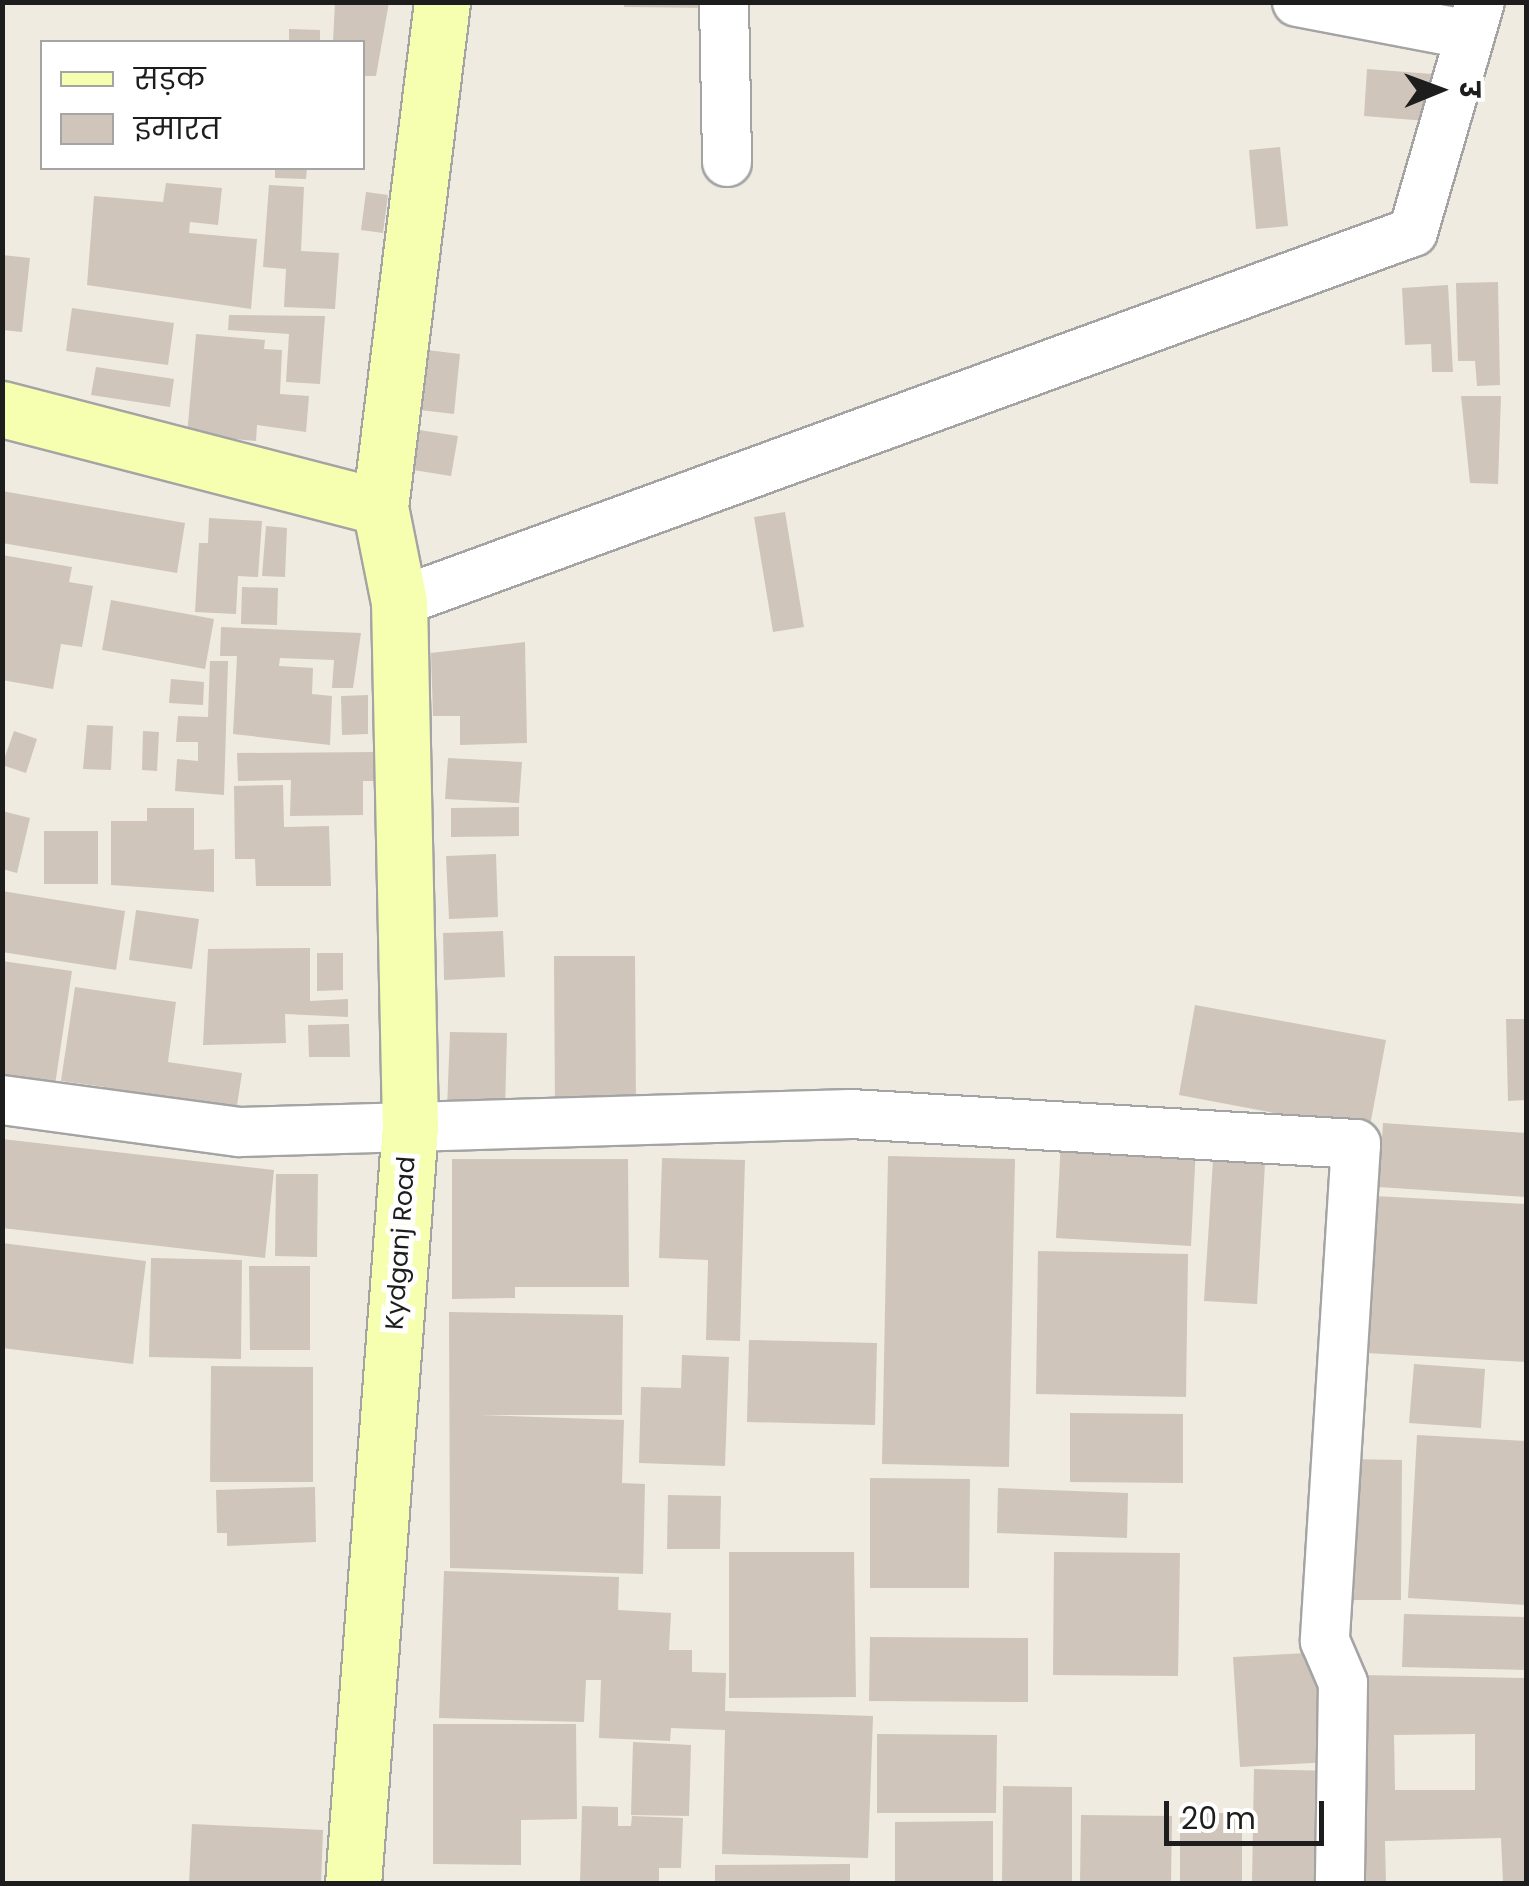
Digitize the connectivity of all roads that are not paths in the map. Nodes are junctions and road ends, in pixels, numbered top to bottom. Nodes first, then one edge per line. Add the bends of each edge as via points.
1 (442, 2) edge
2 (724, 2) edge
3 (1297, 2) edge
4 (1475, 19) edge
5 (727, 162) dead end
6 (2, 410) edge
7 (380, 507) junction
8 (399, 602) junction
9 (2, 1100) edge
10 (410, 1126) junction
11 (353, 1884) edge
12 (1340, 1884) edge

1 - 7 main road, Kydganj Road
2 - 5 street
3 - 4 street
4 - 8 street via 1413,232
6 - 7 main road
7 - 8 main road, Kydganj Road
8 - 10 main road, Kydganj Road
9 - 10 street via 240,1132
10 - 11 main road, Kydganj Road
10 - 12 street via 851,1114 1356,1144 1325,1642 1343,1683

